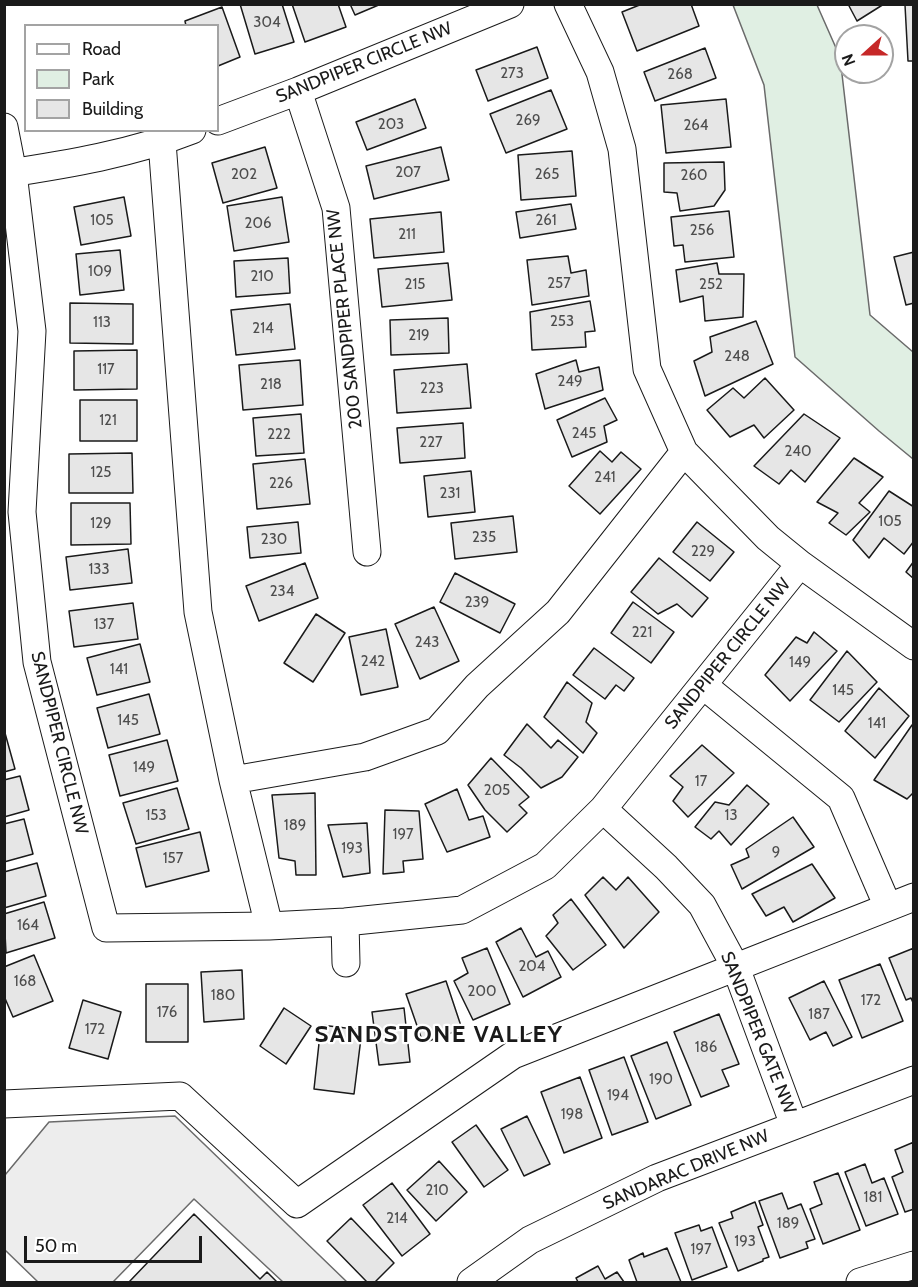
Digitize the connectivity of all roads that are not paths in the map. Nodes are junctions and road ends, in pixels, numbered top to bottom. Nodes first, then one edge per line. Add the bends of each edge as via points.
1 (510, 4) edge
2 (568, 4) edge
3 (298, 91) junction
4 (219, 121) edge
5 (4, 127) edge
6 (187, 132) edge
7 (162, 142) junction
8 (9, 173) edge
9 (684, 452) junction
10 (367, 552) dead end
11 (800, 564) junction
12 (914, 646) edge
13 (703, 685) junction
14 (232, 780) junction
15 (603, 809) junction
16 (914, 897) edge
17 (888, 907) junction
18 (345, 922) junction
19 (268, 926) junction
20 (346, 963) dead end
21 (736, 968) junction
22 (914, 1080) edge
23 (4, 1104) edge
24 (794, 1125) junction
25 (914, 1265) edge
26 (471, 1282) edge
27 (860, 1282) edge

1 - 3 street, SANDPIPER CIRCLE NW
2 - 9 street, SANDPIPER CIRCLE NW via 600,72 622,149 647,369
3 - 4 street, SANDPIPER CIRCLE NW
3 - 10 street, 200 SANDPIPER PLACE NW via 336,208
5 - 8 street
6 - 7 street
7 - 8 street via 90,160
7 - 14 street via 198,612
8 - 19 street, SANDPIPER CIRCLE NW via 32,331 21,512 37,662 106,928
9 - 11 street, SANDPIPER CIRCLE NW via 768,538
9 - 14 street via 558,612 477,686 437,731 365,757
11 - 12 street
11 - 13 street, SANDPIPER CIRCLE NW
13 - 15 street, SANDPIPER CIRCLE NW
13 - 17 street via 841,798
14 - 19 street
15 - 18 street, SANDPIPER CIRCLE NW via 545,866 462,910
15 - 21 street, SANDPIPER GATE NW via 702,905
16 - 17 street
17 - 21 street
18 - 19 street, SANDPIPER CIRCLE NW
18 - 20 street
21 - 23 street via 513,1055 297,1204 180,1096
21 - 24 street, SANDPIPER GATE NW
22 - 24 street, SANDARAC DRIVE NW
24 - 26 street, SANDARAC DRIVE NW via 657,1178 530,1239
25 - 27 street

